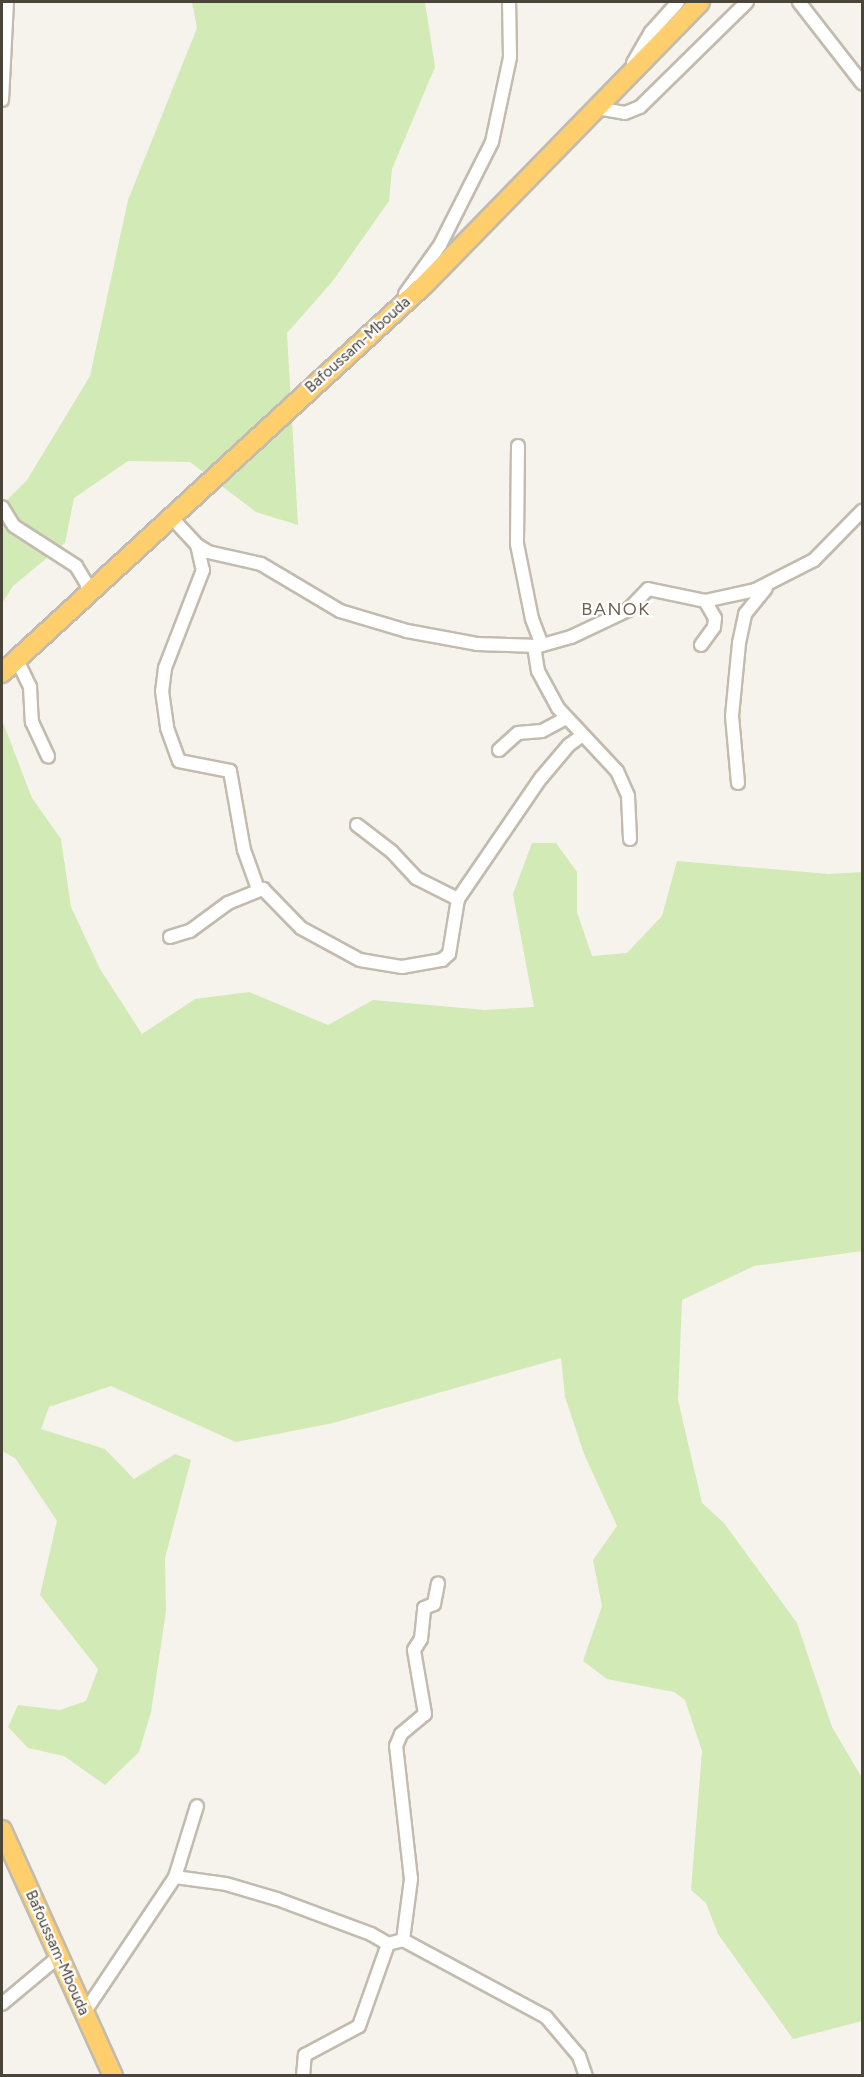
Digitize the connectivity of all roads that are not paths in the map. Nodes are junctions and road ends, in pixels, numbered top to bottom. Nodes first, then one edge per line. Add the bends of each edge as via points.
1 (8, 2) edge
2 (508, 2) edge
3 (678, 2) edge
4 (700, 2) edge
5 (747, 2) edge
6 (799, 2) edge
7 (628, 72) junction
8 (862, 83) edge
9 (2, 100) edge
10 (597, 108) junction
11 (390, 314) junction
12 (518, 446) dead end
13 (2, 507) edge
14 (862, 511) edge
15 (171, 517) junction
16 (197, 545) junction
17 (772, 583) junction
18 (87, 597) junction
19 (705, 602) junction
20 (701, 645) dead end
21 (538, 646) junction
22 (16, 658) junction
23 (2, 673) edge
24 (566, 718) junction
25 (583, 735) junction
26 (499, 750) dead end
27 (48, 758) dead end
28 (738, 783) dead end
29 (357, 825) dead end
30 (630, 839) dead end
31 (258, 889) junction
32 (458, 898) junction
33 (170, 937) dead end
34 (438, 1583) dead end
35 (197, 1806) dead end
36 (2, 1830) edge
37 (175, 1877) junction
38 (403, 1940) junction
39 (388, 1944) junction
40 (57, 1958) junction
41 (2, 2004) edge
42 (84, 2013) junction
43 (113, 2076) edge
44 (303, 2076) edge
45 (586, 2076) edge

1 - 9 street
2 - 11 street via 510,57 492,142 440,245
3 - 7 street via 651,32
4 - 7 highway, Bafoussam-Mbouda
5 - 10 street via 640,107 625,113
6 - 8 street
7 - 10 highway, Bafoussam-Mbouda
10 - 11 highway, Bafoussam-Mbouda
11 - 15 highway, Bafoussam-Mbouda
12 - 21 street via 517,544
13 - 18 street via 14,526 76,566 87,584
14 - 17 street via 814,560
15 - 16 street
15 - 18 highway, Bafoussam-Mbouda
16 - 21 street via 208,552 261,564 340,610 406,632 477,644
16 - 31 street via 202,559 201,582 165,668 164,715 179,761 230,771 244,850
17 - 19 street
17 - 28 street via 746,614 739,644 732,716
18 - 22 highway, Bafoussam-Mbouda
19 - 20 street via 715,618 714,627
19 - 21 street via 648,589 628,610 571,637
21 - 24 street via 538,671
22 - 23 highway, Bafoussam-Mbouda
22 - 27 street via 30,687 32,722
24 - 25 street
24 - 26 street via 542,731 518,733
25 - 30 street via 618,771 628,796
25 - 32 street via 547,771
29 - 32 street via 392,852 416,878
31 - 32 street via 270,892 314,936 353,957 389,967 423,965 447,957
31 - 33 street via 228,903 190,931
34 - 38 street via 434,1604 424,1608 421,1639 414,1650 425,1714 401,1734 396,1746 411,1879
35 - 37 street
36 - 40 highway, Bafoussam-Mbouda
37 - 39 street via 226,1884 277,1899
37 - 42 street
38 - 39 street
38 - 45 street via 546,2017 579,2056
39 - 44 street via 359,2026 305,2055
40 - 41 street
40 - 42 highway, Bafoussam-Mbouda
42 - 43 highway, Bafoussam-Mbouda

